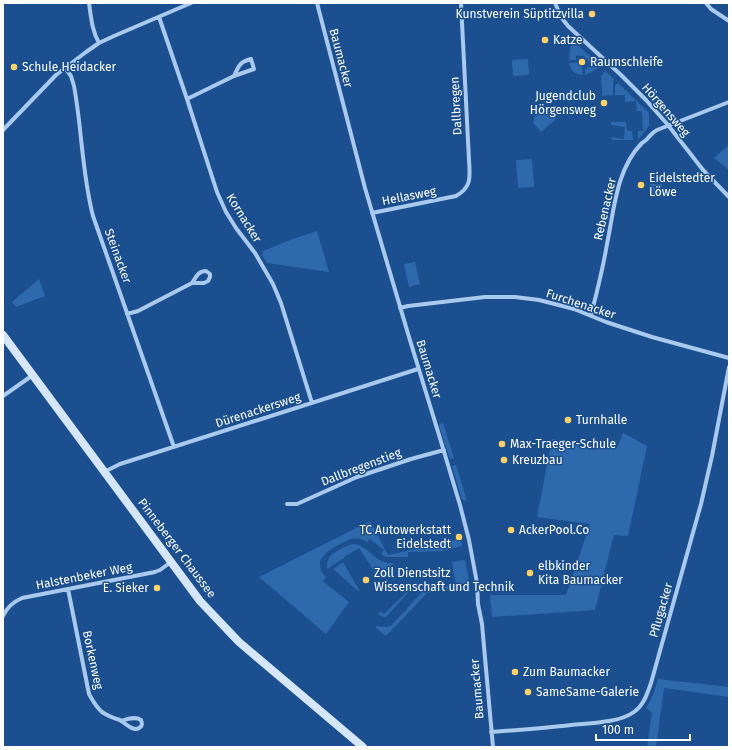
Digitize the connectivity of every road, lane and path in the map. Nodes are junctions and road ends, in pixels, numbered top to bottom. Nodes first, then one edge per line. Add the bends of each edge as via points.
1 (89, 3) edge
2 (191, 3) edge
3 (317, 3) edge
4 (461, 3) edge
5 (555, 3) edge
6 (706, 3) edge
7 (159, 17) junction
8 (729, 21) edge
9 (99, 43) junction
10 (65, 68) junction
11 (234, 76) junction
12 (187, 99) junction
13 (729, 102) edge
14 (668, 125) junction
15 (3, 130) edge
16 (729, 197) edge
17 (450, 198) joint
18 (372, 213) junction
19 (192, 283) junction
20 (400, 308) junction
21 (127, 314) junction
22 (591, 315) junction
23 (3, 335) edge
24 (729, 358) edge
25 (729, 367) edge
26 (418, 369) junction
27 (33, 375) junction
28 (3, 396) edge
29 (312, 403) junction
30 (174, 447) junction
31 (444, 450) junction
32 (104, 472) junction
33 (286, 504) dead end
34 (171, 562) junction
35 (68, 589) junction
36 (5, 607) edge
37 (3, 616) edge
38 (121, 721) junction
39 (491, 732) junction
40 (363, 747) edge
41 (492, 747) edge

1 - 9 street via 93,29
2 - 7 street
3 - 18 street, Baumacker
4 - 17 street, Dallbregen via 470,177 464,190
5 - 14 street, Hörgensweg via 568,26 621,75
6 - 8 street
7 - 9 street
7 - 12 street, Kornacker
9 - 10 street
10 - 15 street
10 - 21 street, Steinacker via 74,86 88,199
11 - 11 street via 254,69 251,59 243,61
11 - 12 street
12 - 29 street, Kornacker via 222,204 264,268 281,303
13 - 14 street, Rebenacker
14 - 16 street, Hörgensweg
14 - 22 street, Rebenacker via 652,133 641,144 625,170 618,189
17 - 18 street, Hellasweg
18 - 20 street, Baumacker
19 - 19 street via 201,271 210,274 208,282
19 - 21 street via 138,311
20 - 22 street, Furchenacker via 473,298 515,297 564,306
20 - 26 street, Baumacker
21 - 30 street, Steinacker
22 - 24 street, Furchenacker via 634,332
23 - 27 main road, Pinneberger Chaussee
25 - 39 street, Pflugacker via 699,512 651,683 640,707 620,719
26 - 29 street, Dürenackersweg
26 - 31 street, Baumacker
27 - 28 street
27 - 32 main road, Pinneberger Chaussee
29 - 30 street, Dürenackersweg
30 - 32 street, Dürenackersweg via 120,464
31 - 33 street, Dallbregenstieg via 357,477 298,504
31 - 39 street, Baumacker via 466,527 477,583
32 - 34 main road, Pinneberger Chaussee
34 - 35 street, Halstenbeker Weg via 155,572
34 - 40 main road, Pinneberger Chaussee via 200,600 236,638
35 - 36 street, Halstenbeker Weg via 22,598
35 - 38 street, Borkenweg via 89,694 103,713
36 - 37 street
38 - 38 street, Borkenweg via 135,729 142,725 139,718
39 - 41 street, Baumacker

